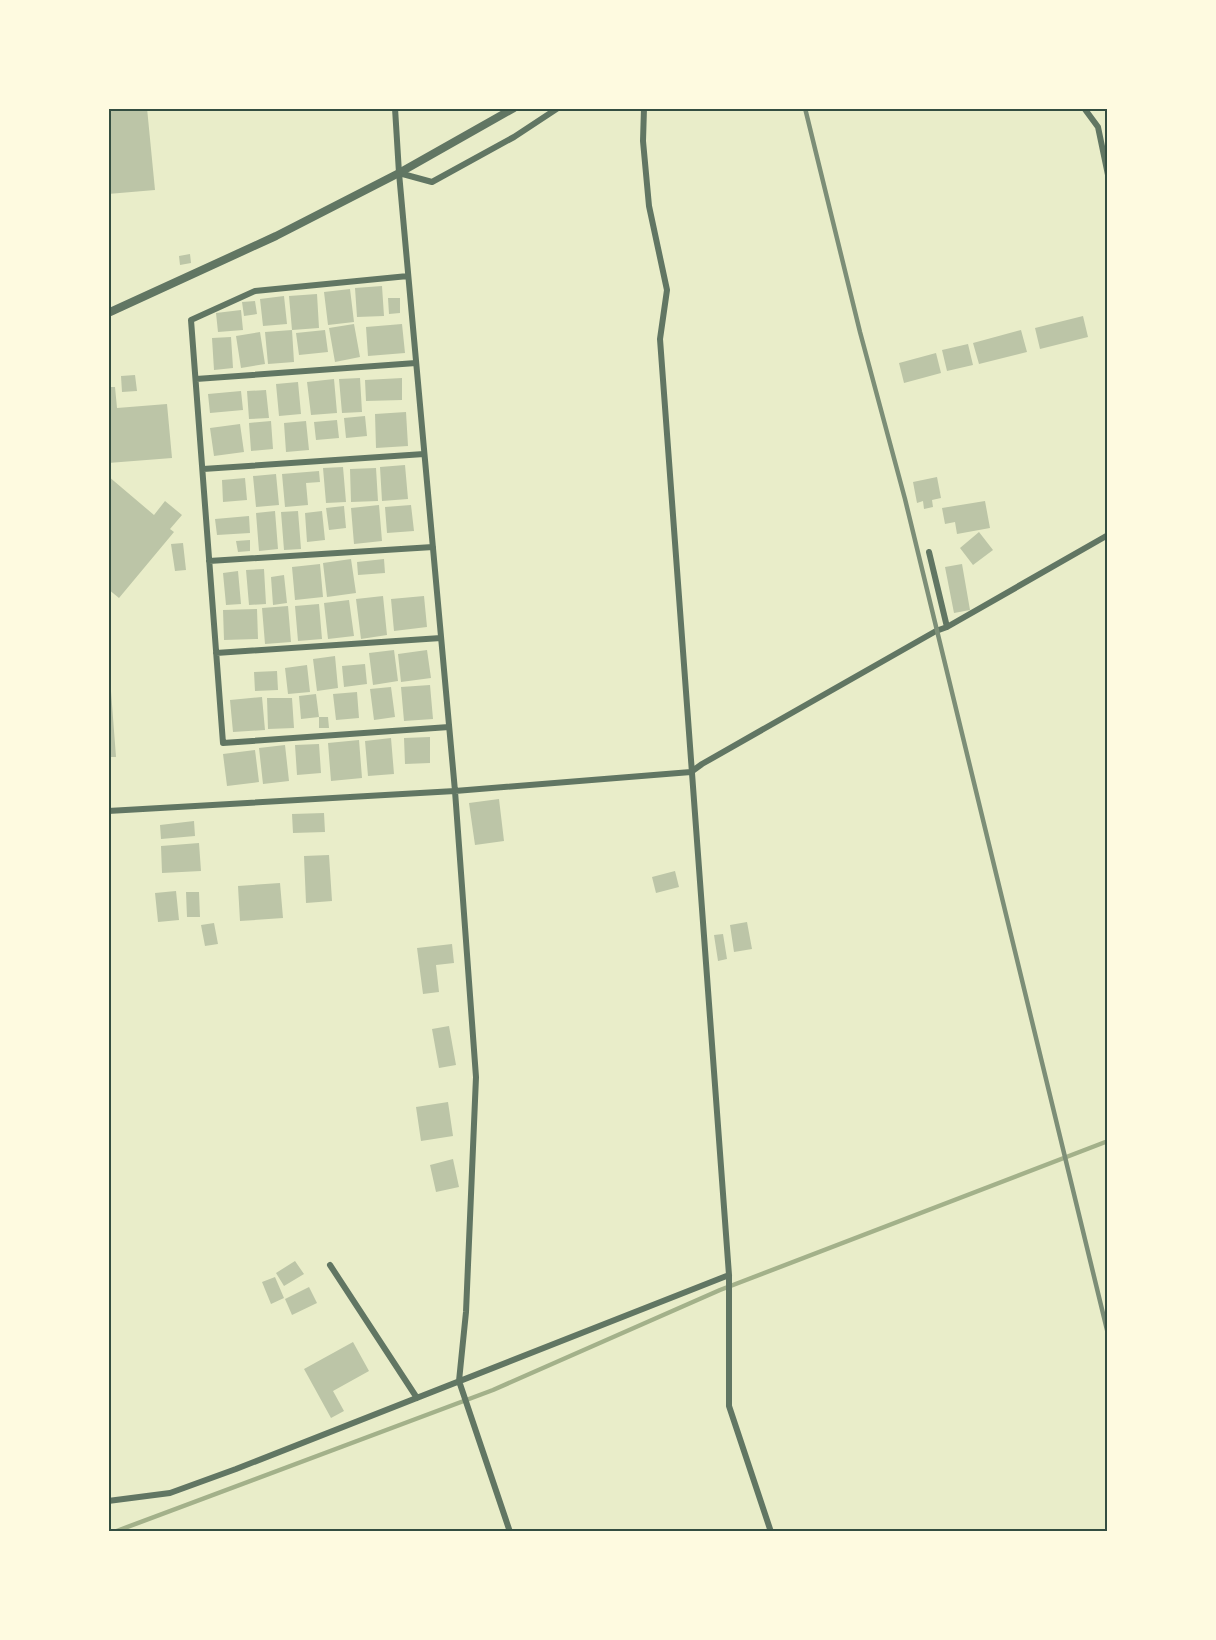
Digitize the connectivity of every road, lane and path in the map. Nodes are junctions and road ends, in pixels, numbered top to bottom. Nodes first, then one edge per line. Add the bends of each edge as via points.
1 (395, 108) edge
2 (514, 108) edge
3 (558, 108) edge
4 (644, 108) edge
5 (1084, 108) edge
6 (399, 173) junction
7 (1108, 175) edge
8 (1108, 234) edge
9 (1108, 271) edge
10 (408, 276) junction
11 (108, 313) edge
12 (416, 363) junction
13 (196, 379) junction
14 (424, 454) junction
15 (203, 469) junction
16 (1108, 535) edge
17 (433, 547) junction
18 (929, 552) dead end
19 (209, 561) junction
20 (947, 627) junction
21 (441, 638) junction
22 (216, 653) junction
23 (449, 727) junction
24 (691, 772) junction
25 (455, 791) junction
26 (108, 812) edge
27 (330, 1265) dead end
28 (729, 1275) junction
29 (459, 1381) junction
30 (417, 1398) junction
31 (108, 1501) edge
32 (510, 1532) edge
33 (771, 1532) edge

1 - 6 street
2 - 6 street
3 - 6 street via 432,182
4 - 24 street via 649,206 667,290 660,339
5 - 7 street via 1098,127
6 - 10 street
6 - 11 street via 276,237
8 - 9 street
10 - 12 street
10 - 13 street via 255,291 192,320
12 - 13 street
12 - 14 street
13 - 15 street
14 - 15 street
14 - 17 street
15 - 19 street
16 - 20 street
17 - 19 street
17 - 21 street
18 - 20 street
19 - 22 street
20 - 24 street
21 - 22 street
21 - 23 street
22 - 23 street via 223,743
23 - 25 street
24 - 25 street
24 - 28 street
25 - 26 street
25 - 29 street via 476,1077 466,1312
27 - 30 street
28 - 29 street
28 - 33 street via 729,1406
29 - 30 street
29 - 32 street
30 - 31 street via 170,1493

